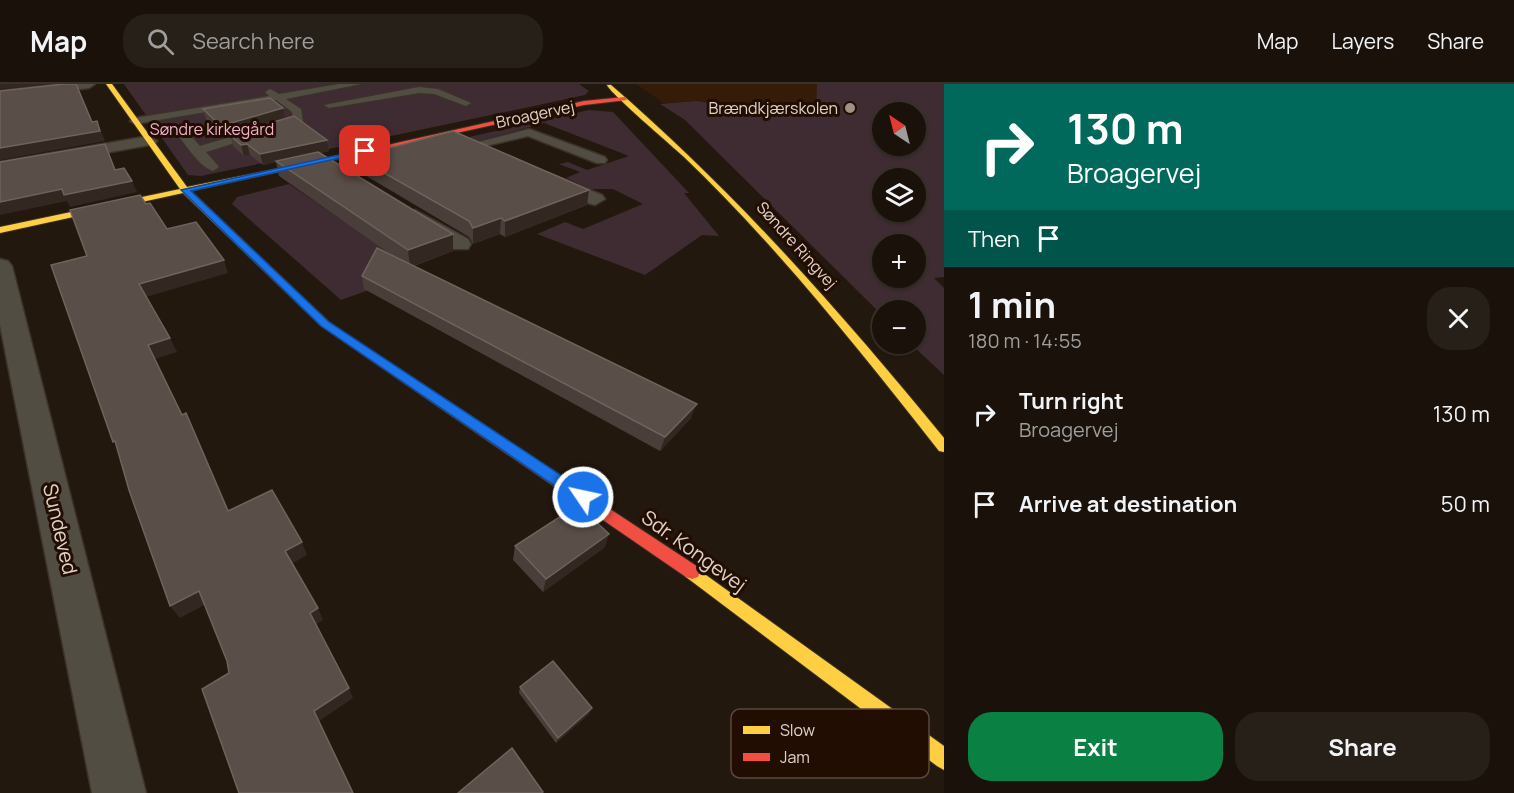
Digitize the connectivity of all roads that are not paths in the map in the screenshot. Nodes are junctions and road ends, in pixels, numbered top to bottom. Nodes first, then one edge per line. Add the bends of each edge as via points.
1 (89, 84) edge
2 (109, 84) edge
3 (262, 84) edge
4 (356, 84) edge
5 (606, 84) edge
6 (0, 95) edge
7 (275, 97) junction
8 (626, 99) junction
9 (466, 103) dead end
10 (320, 107) dead end
11 (135, 121) junction
12 (180, 130) dead end
13 (445, 133) junction
14 (149, 141) junction
15 (473, 145) junction
16 (198, 152) junction
17 (502, 158) edge
18 (325, 159) junction
19 (602, 160) dead end
20 (0, 167) edge
21 (213, 167) dead end
22 (344, 171) edge
23 (532, 171) edge
24 (185, 190) junction
25 (595, 199) dead end
26 (402, 208) edge
27 (0, 230) edge
28 (459, 244) dead end
29 (0, 266) edge
30 (944, 447) edge
31 (877, 709) edge
32 (929, 748) edge
33 (944, 759) edge
34 (119, 793) edge

1 - 6 street
2 - 11 street, Sdr. Kongevej
3 - 7 lane
4 - 7 lane
5 - 8 street, Søndre Ringvej
7 - 11 lane
7 - 16 lane via 303,110 299,120
8 - 13 street, Broagervej via 584,103
8 - 30 street, Søndre Ringvej via 732,198 824,297
9 - 10 lane via 435,91 419,90
11 - 14 street, Sdr. Kongevej
12 - 16 lane
13 - 15 street, Broagervej
13 - 18 street, Broagervej
14 - 20 street
14 - 24 street, Sdr. Kongevej
15 - 17 street, Broagervej
15 - 19 lane via 529,132
16 - 21 lane
18 - 22 street
18 - 24 street, Broagervej
23 - 25 street
24 - 27 street, Broagervej
24 - 31 street, Sdr. Kongevej via 325,324 662,550
26 - 28 street
29 - 34 street, Sundeved
32 - 33 street, Sdr. Kongevej

